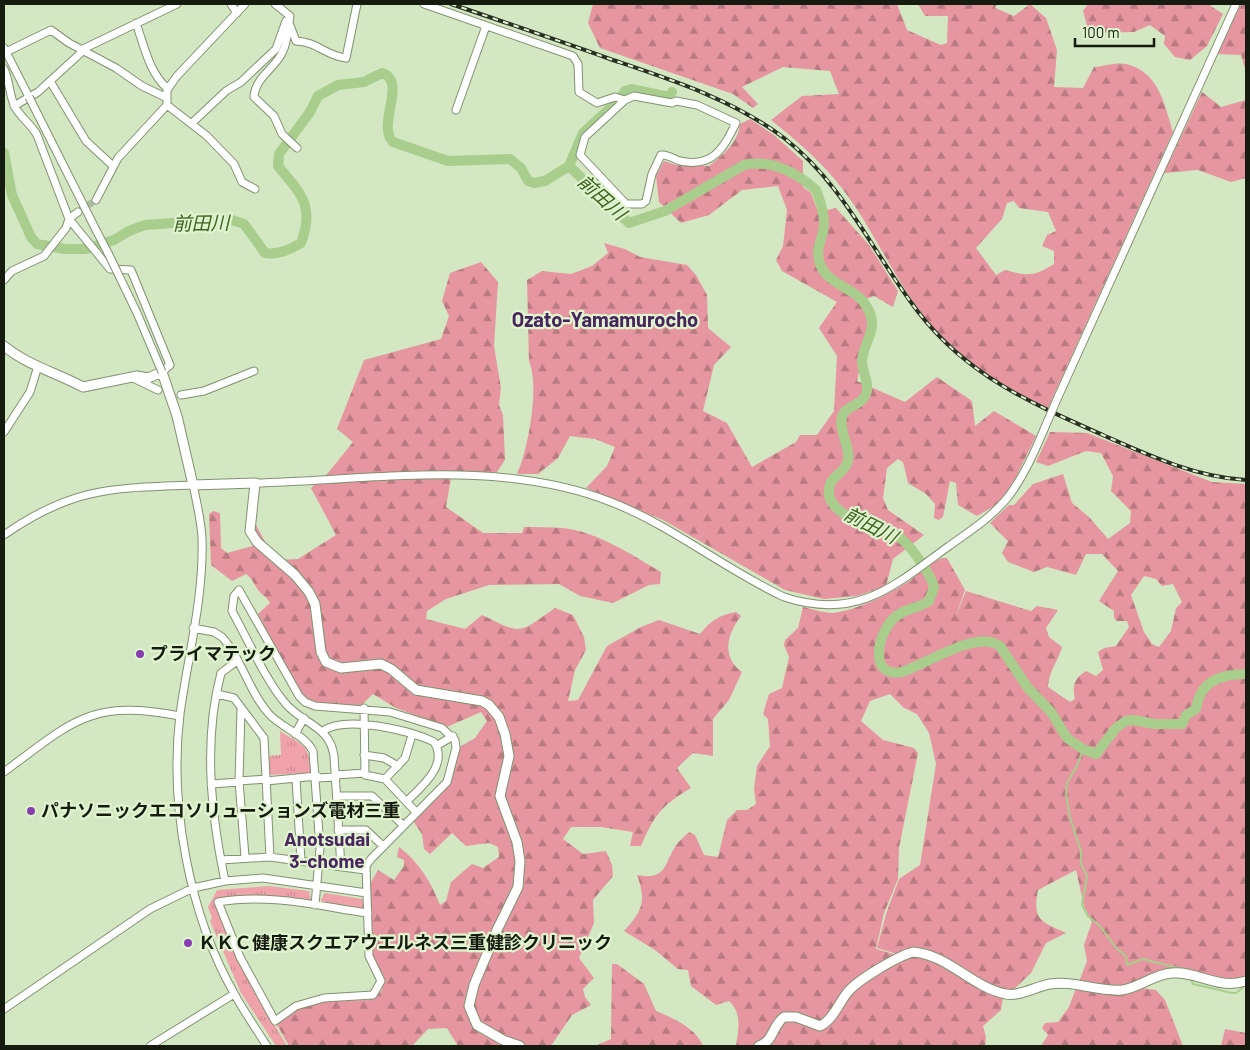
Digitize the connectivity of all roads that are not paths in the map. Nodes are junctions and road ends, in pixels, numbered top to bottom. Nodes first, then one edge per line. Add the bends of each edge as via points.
1 (177, 4) edge
2 (231, 4) edge
3 (246, 4) edge
4 (275, 4) edge
5 (357, 4) edge
6 (424, 4) edge
7 (1236, 4) edge
8 (237, 13) junction
9 (289, 14) junction
10 (136, 22) junction
11 (289, 23) junction
12 (486, 26) junction
13 (5, 49) edge
14 (84, 50) junction
15 (4, 69) edge
16 (50, 81) junction
17 (168, 89) junction
18 (29, 97) junction
19 (622, 99) junction
20 (166, 101) junction
21 (14, 106) junction
22 (456, 110) dead end
23 (192, 123) junction
24 (295, 146) dead end
25 (113, 166) junction
26 (254, 189) dead end
27 (96, 200) tunnel mouth
28 (78, 212) tunnel mouth
29 (69, 219) junction
30 (4, 280) edge
31 (4, 346) edge
32 (38, 366) junction
33 (254, 371) dead end
34 (162, 372) junction
35 (131, 378) junction
36 (158, 390) dead end
37 (181, 395) dead end
38 (4, 432) edge
39 (255, 483) junction
40 (194, 486) junction
41 (4, 535) edge
42 (193, 628) junction
43 (237, 661) junction
44 (217, 694) junction
45 (310, 705) junction
46 (364, 708) junction
47 (241, 709) junction
48 (180, 716) junction
49 (304, 718) junction
50 (363, 725) junction
51 (323, 731) junction
52 (295, 734) junction
53 (412, 735) junction
54 (453, 736) junction
55 (436, 746) junction
56 (364, 755) junction
57 (398, 766) junction
58 (4, 772) edge
59 (365, 774) junction
60 (335, 776) junction
61 (317, 777) junction
62 (296, 779) junction
63 (385, 779) junction
64 (266, 780) junction
65 (239, 782) junction
66 (211, 784) junction
67 (337, 796) junction
68 (407, 801) junction
69 (416, 812) junction
70 (403, 826) junction
71 (338, 830) junction
72 (383, 846) junction
73 (245, 857) junction
74 (270, 857) junction
75 (221, 860) junction
76 (301, 861) junction
77 (320, 864) junction
78 (341, 867) junction
79 (365, 870) junction
80 (225, 881) junction
81 (317, 885) junction
82 (193, 888) junction
83 (367, 893) junction
84 (315, 905) junction
85 (368, 913) junction
86 (1246, 981) edge
87 (234, 994) junction
88 (4, 1009) edge
89 (150, 1046) edge
90 (267, 1046) edge
91 (520, 1046) edge
92 (759, 1046) edge

1 - 10 street
2 - 8 street
3 - 8 street
4 - 9 street
5 - 11 street via 346,58 313,44 296,41
6 - 12 street
7 - 39 street, bridge via 1024,472 1006,499 984,520 892,588 860,600 834,605 810,603 774,592 642,515 598,497 556,485 493,476 454,475
8 - 17 street
9 - 11 street
9 - 23 street via 276,50
10 - 14 street
10 - 17 street via 154,71 160,83
11 - 24 street via 283,51 264,74 254,95 274,116 282,134
12 - 19 street via 573,56 578,64 579,92 597,103
12 - 22 street
13 - 14 street via 51,30
13 - 18 street
14 - 16 street
14 - 20 street
15 - 21 street
16 - 18 street
16 - 25 street via 86,141
17 - 20 street
18 - 21 street
18 - 34 street, bridge via 137,313
19 - 19 street via 585,137 580,155 626,204 646,201 652,174 662,155 693,162 711,159 721,151 736,123 697,105 676,101 672,104 634,96
20 - 23 street
20 - 25 street
21 - 29 street via 37,135
23 - 26 street via 234,164 242,182
25 - 27 street
28 - 29 street
29 - 30 street via 44,256 12,271
29 - 34 street via 110,269 131,270 170,365
31 - 32 main road
32 - 35 main road via 83,387
32 - 38 street via 30,392
33 - 37 street via 204,391
34 - 35 main road via 148,378
34 - 40 main road via 177,416
35 - 36 street
39 - 40 main road
39 - 91 main road via 250,531 257,542 288,568 315,604 326,662 341,668 381,664 416,690 482,701 494,710 502,723 509,760 500,796 517,842 520,861 518,887 496,930 469,1006 477,1025
40 - 41 street via 111,489 86,494 48,507
40 - 42 street via 202,560
42 - 43 street via 218,634
42 - 48 street
43 - 44 street via 221,673
43 - 52 street via 265,709
44 - 47 street via 234,698
44 - 66 street
45 - 46 street
45 - 49 street
45 - 49 street via 299,696 239,590 234,596 232,612 278,694
46 - 50 street
46 - 54 street via 439,726
47 - 64 street via 264,738
47 - 65 street
48 - 58 street via 129,709 88,716 63,729
48 - 82 street via 179,803
49 - 51 street
49 - 52 street
50 - 51 street via 336,724
50 - 53 street
50 - 56 street
51 - 60 street via 333,751
52 - 61 street via 314,751
53 - 55 street
53 - 57 street via 407,753
54 - 55 street
54 - 69 street via 456,748 449,778
55 - 68 street via 438,756 432,776
56 - 57 street via 384,758
56 - 59 street
57 - 63 street
59 - 60 street
59 - 63 street
60 - 61 street
60 - 67 street
61 - 62 street
61 - 77 street
62 - 64 street
62 - 76 street
63 - 68 street
64 - 65 street
64 - 74 street
65 - 66 street
65 - 73 street
66 - 75 street
67 - 70 street via 372,796
67 - 71 street
68 - 69 street
69 - 70 street
70 - 72 street
71 - 72 street via 366,830
71 - 78 street
72 - 79 street
73 - 74 street
73 - 75 street
74 - 76 street
75 - 80 street
76 - 77 street
77 - 78 street
77 - 81 street
78 - 79 street
79 - 83 street
80 - 81 street via 263,878
80 - 82 street
81 - 83 street
81 - 84 street
82 - 87 street via 204,924
82 - 88 street via 150,910
83 - 85 street
84 - 85 street
84 - 85 street via 263,899 218,902 240,958 276,1021 296,1006 324,998 366,997 376,993 381,981 369,956
86 - 92 main road via 1229,985 1174,973 1125,989 1062,983 1042,985 1010,995 977,983 936,957 914,952 856,983 826,1023 820,1026 796,1017 784,1017 770,1040
87 - 89 street
87 - 90 street

